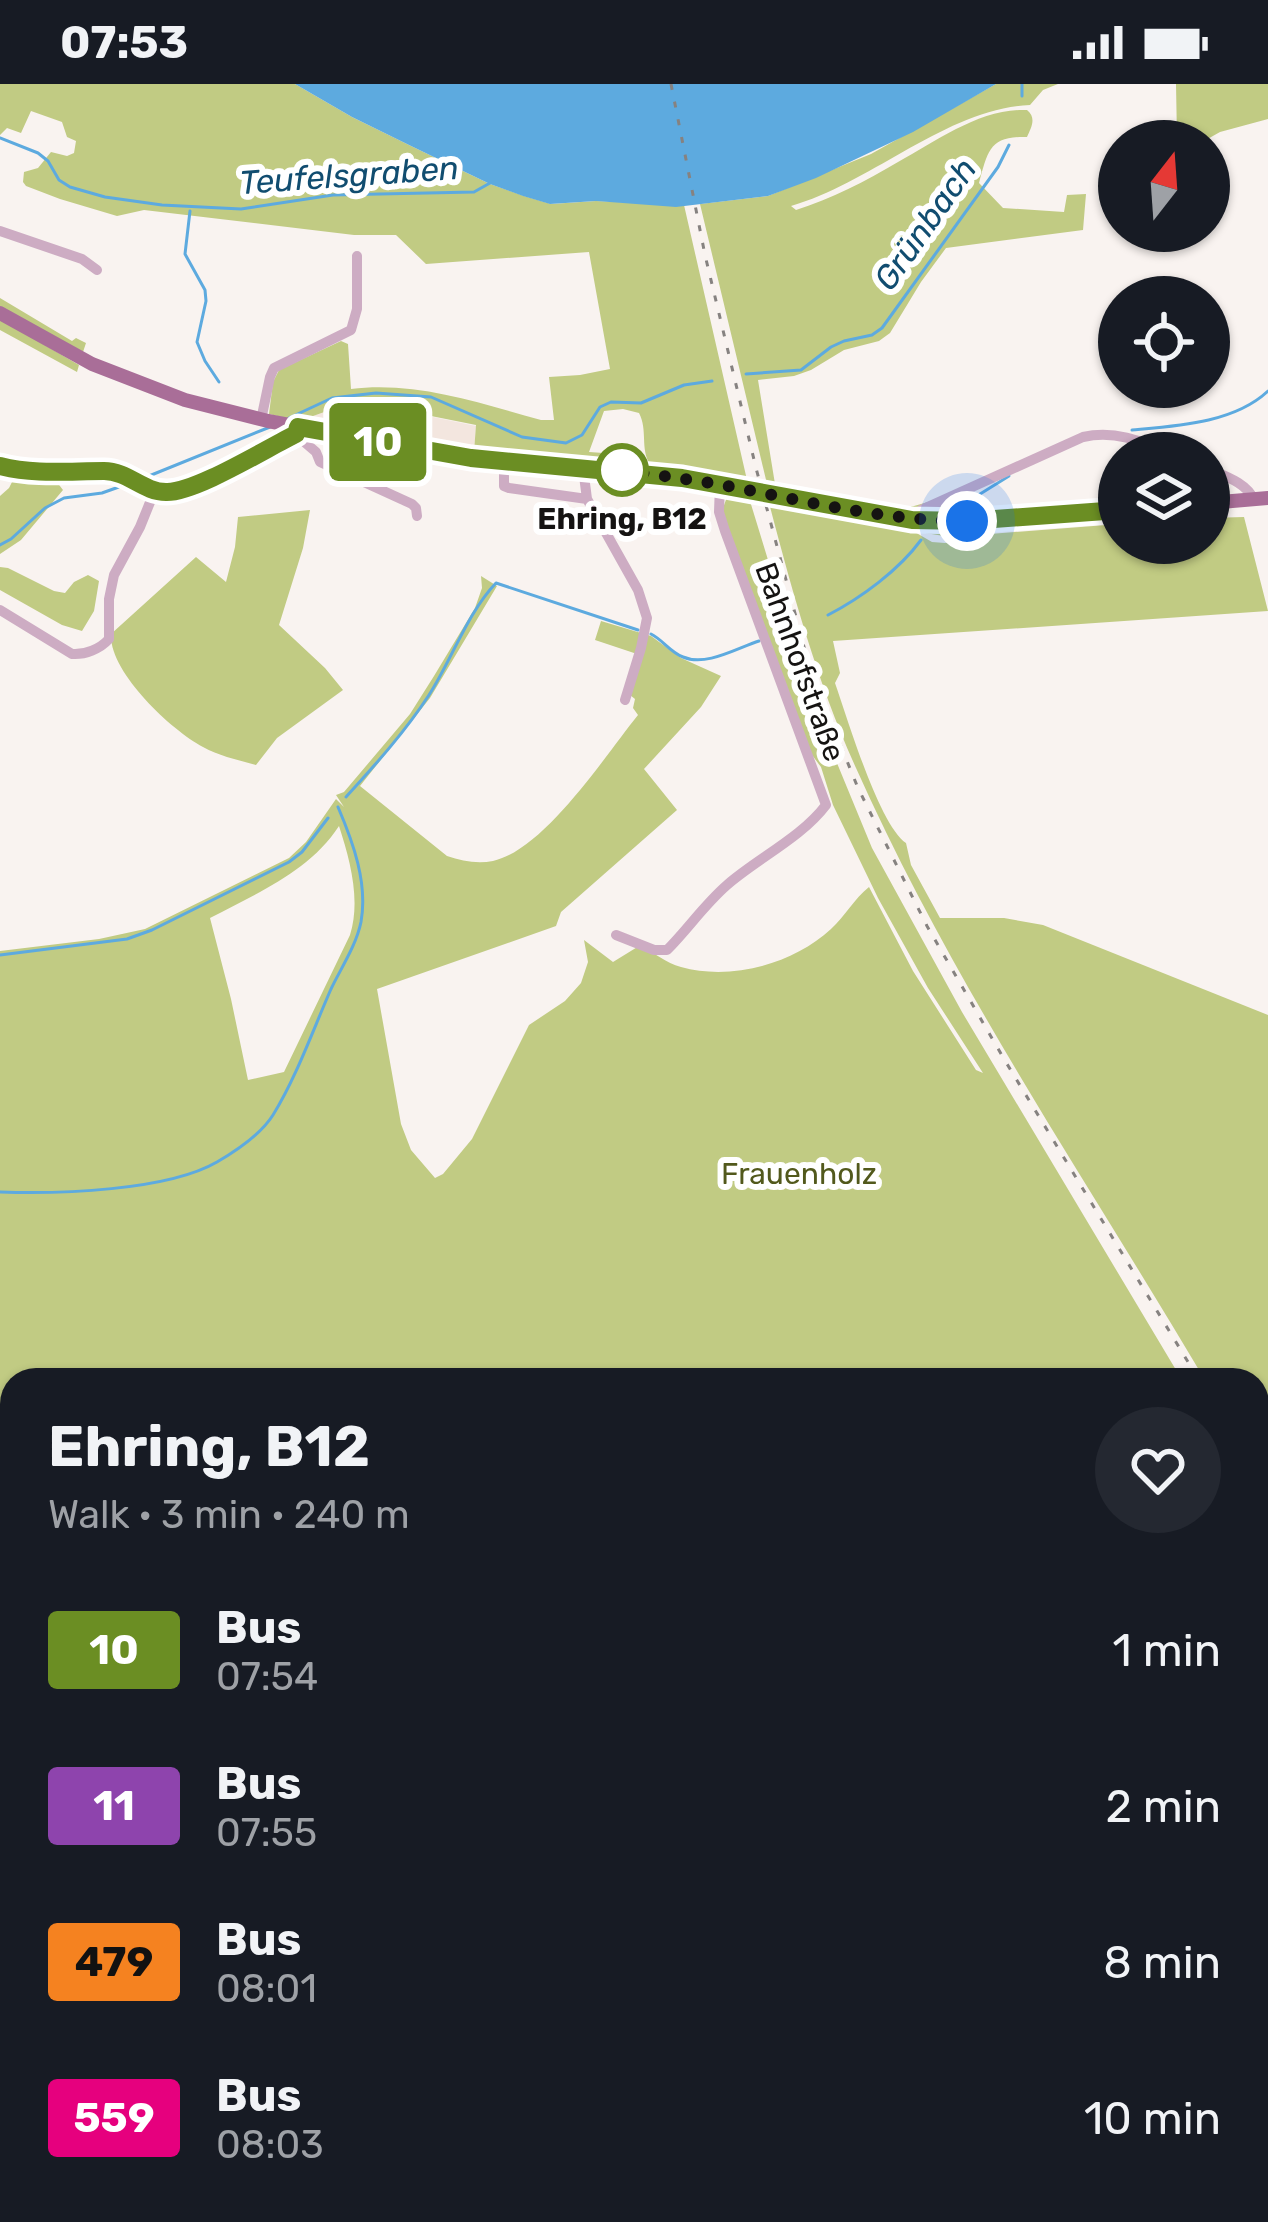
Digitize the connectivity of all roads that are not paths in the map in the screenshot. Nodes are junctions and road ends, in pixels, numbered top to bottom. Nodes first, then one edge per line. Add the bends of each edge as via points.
1 (0, 231) edge
2 (357, 256) dead end
3 (97, 270) dead end
4 (0, 313) edge
5 (264, 420) junction
6 (295, 429) junction
7 (1098, 434) edge
8 (0, 466) edge
9 (583, 467) junction
10 (504, 470) dead end
11 (1230, 479) edge
12 (720, 484) junction
13 (149, 488) junction
14 (586, 499) junction
15 (1261, 499) edge
16 (1230, 501) edge
17 (1098, 512) edge
18 (417, 516) dead end
19 (912, 520) junction
20 (0, 610) edge
21 (626, 700) dead end
22 (616, 935) dead end

1 - 3 street
2 - 5 street via 351,330 274,368
4 - 5 main road via 139,384
5 - 6 main road
6 - 9 main road
6 - 13 street via 194,486
6 - 18 street via 320,462 412,505
7 - 19 street
8 - 13 street via 109,471
9 - 12 main road
9 - 14 street
10 - 14 street via 508,488
11 - 15 street
12 - 19 main road
12 - 22 street, Bahnhofstraße via 724,531 826,805 726,885 668,950
13 - 20 street via 114,575 107,642 72,654
14 - 21 street via 644,603 646,628
15 - 16 main road
17 - 19 main road

